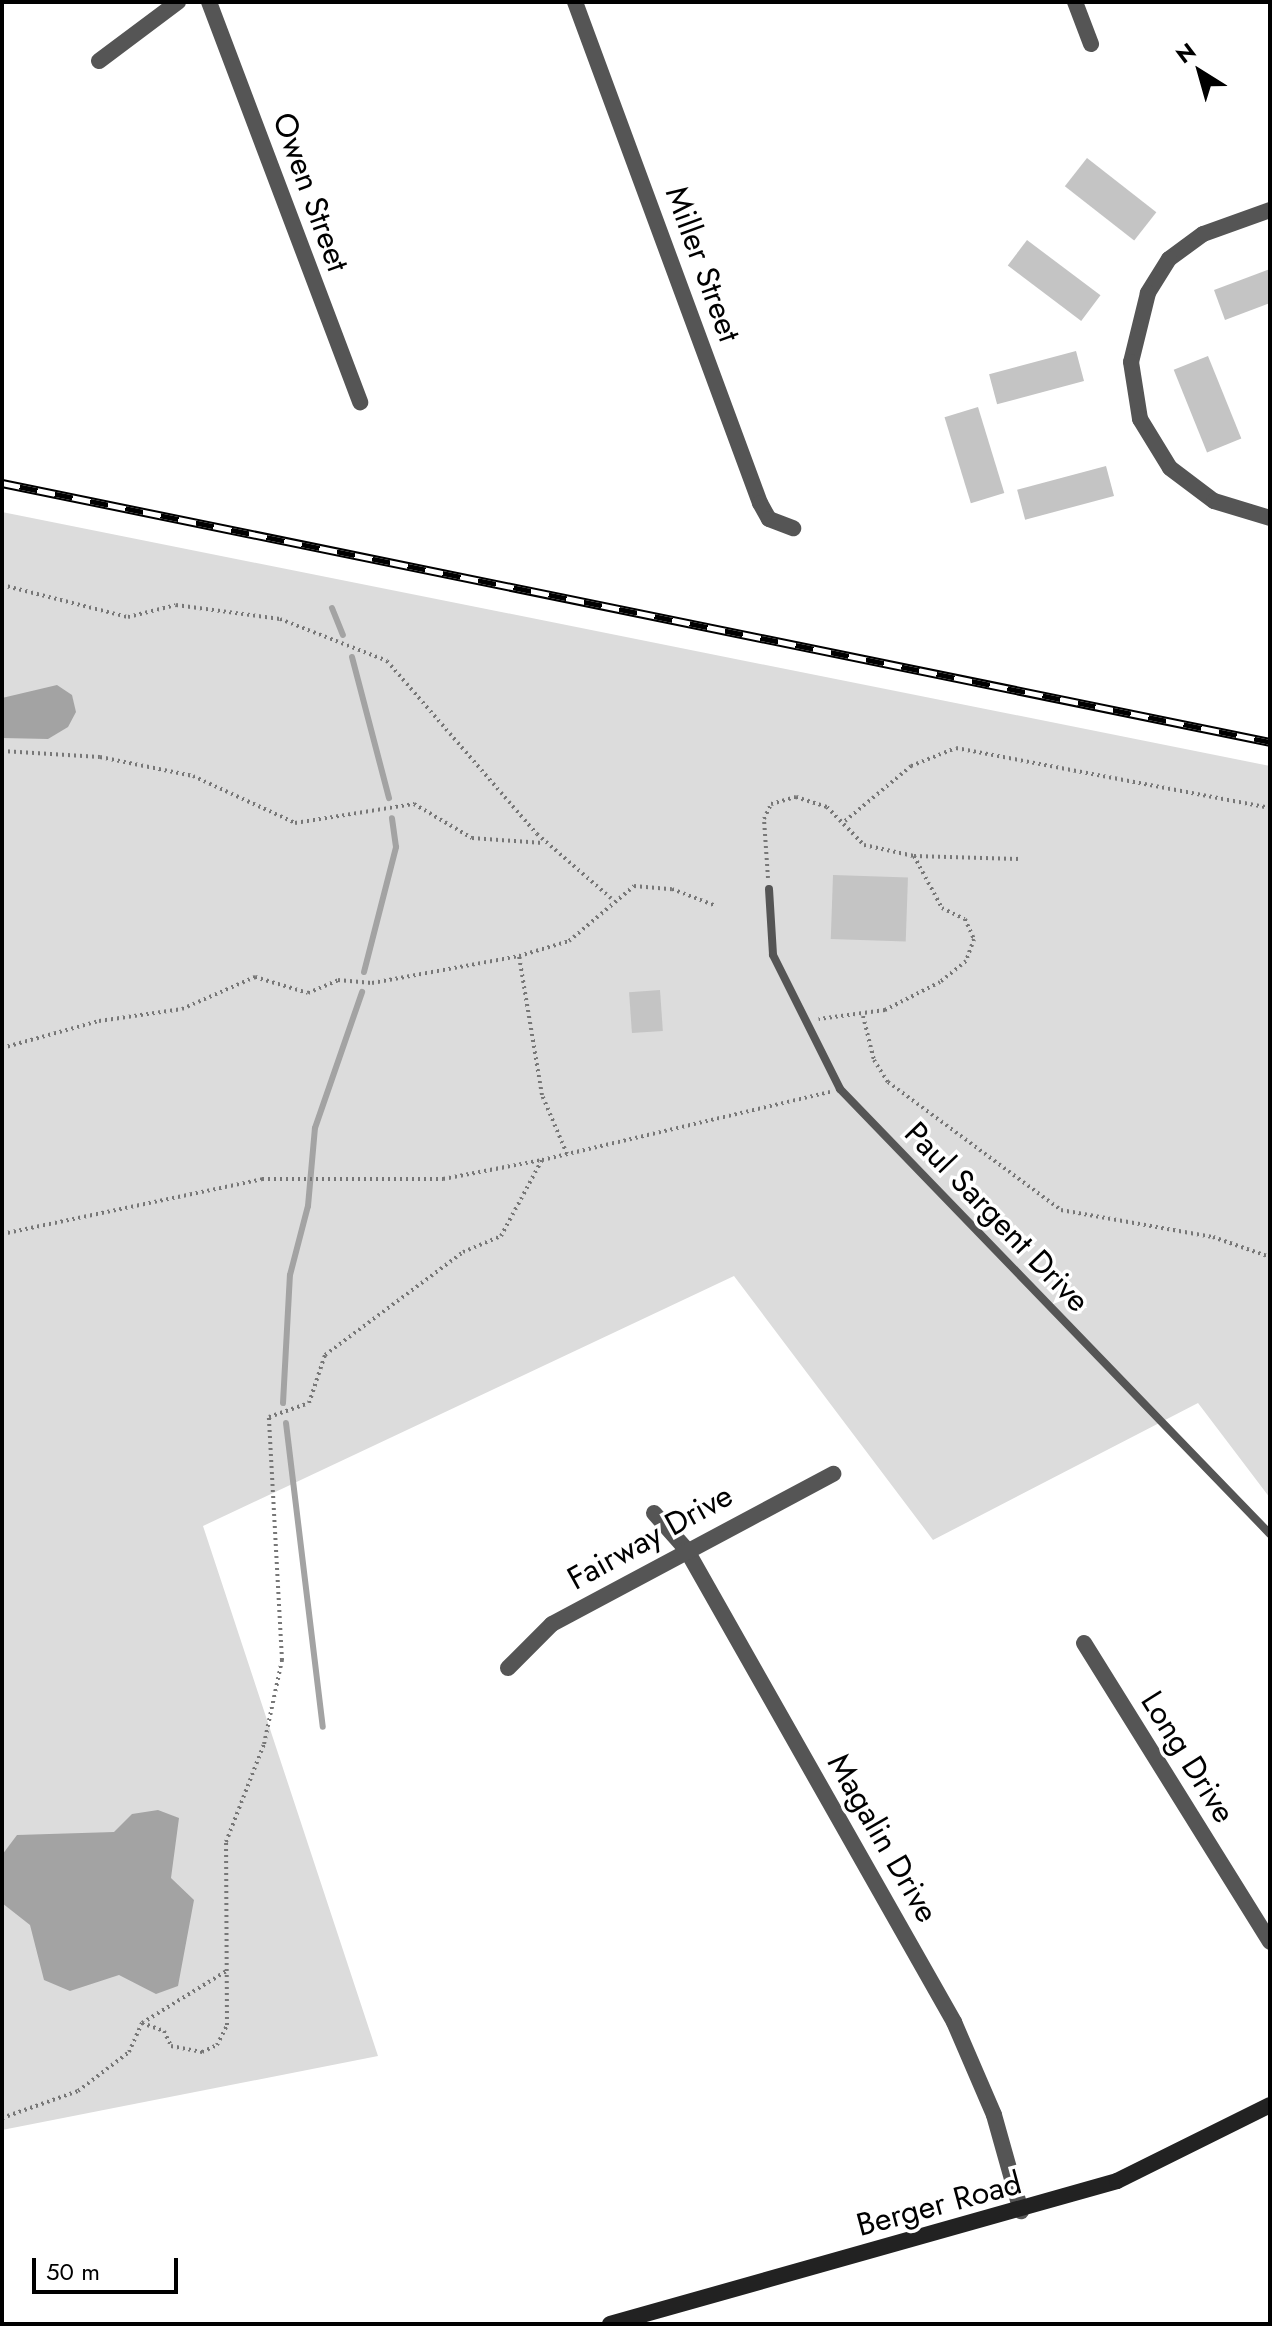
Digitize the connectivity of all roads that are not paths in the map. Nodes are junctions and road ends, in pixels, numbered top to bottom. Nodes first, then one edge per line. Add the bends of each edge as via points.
1 (178, 2) edge
2 (209, 2) edge
3 (575, 2) edge
4 (1075, 2) edge
5 (1091, 44) dead end
6 (99, 61) dead end
7 (1270, 210) edge
8 (360, 402) dead end
9 (1270, 518) edge
10 (793, 528) dead end
11 (769, 889) road end
12 (833, 1474) dead end
13 (654, 1513) dead end
14 (1270, 1534) edge
15 (686, 1549) junction
16 (1084, 1643) dead end
17 (508, 1668) dead end
18 (1270, 1942) edge
19 (1270, 2105) edge
20 (1021, 2211) junction
21 (620, 2323) edge

1 - 6 street
2 - 8 street, Owen Street
3 - 10 street, Miller Street via 760,503 769,519
4 - 5 street
7 - 9 street via 1203,234 1169,259 1148,293 1131,362 1140,419 1170,468 1214,501
11 - 14 lane, Paul Sargent Drive via 773,955 840,1089
12 - 15 street, Fairway Drive
13 - 15 street, Magalin Drive
15 - 17 street, Fairway Drive via 552,1624
15 - 20 street, Magalin Drive via 954,2022 994,2115
16 - 18 street, Long Drive
19 - 20 street, Berger Road via 1160,2163
20 - 21 street, Berger Road

